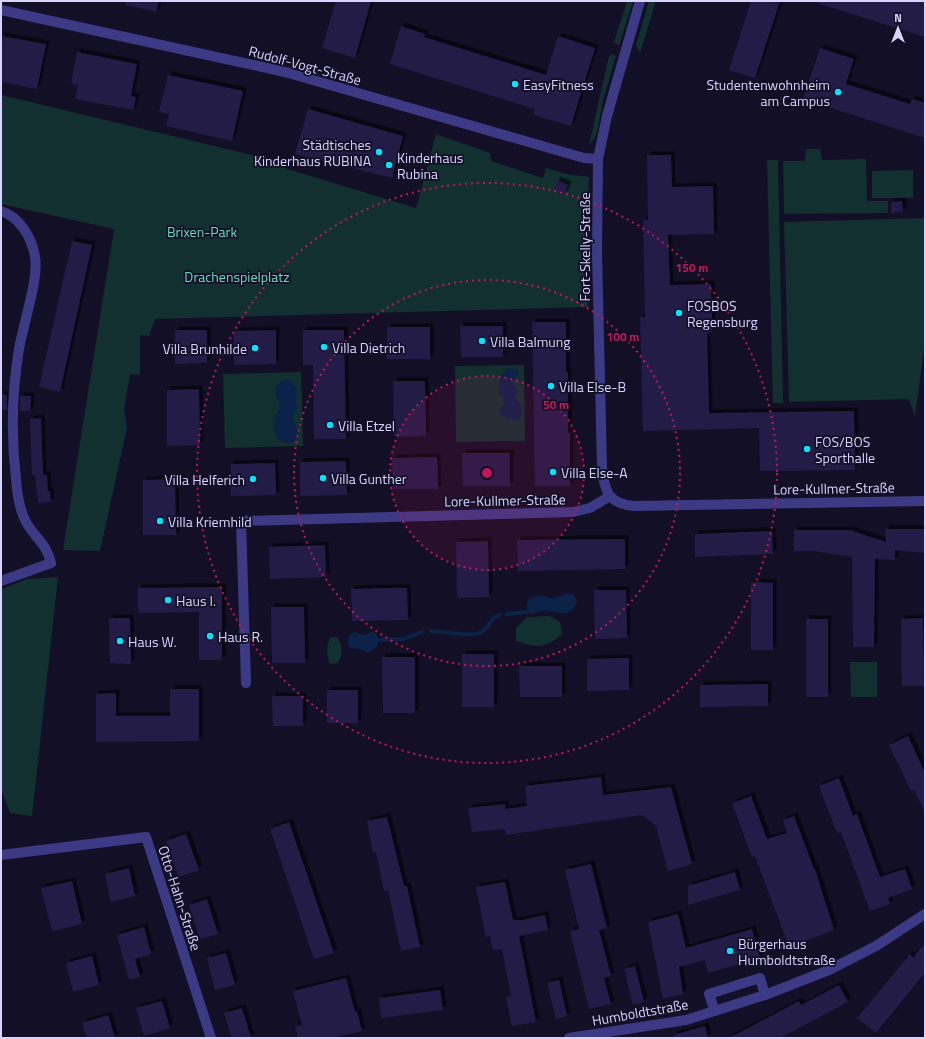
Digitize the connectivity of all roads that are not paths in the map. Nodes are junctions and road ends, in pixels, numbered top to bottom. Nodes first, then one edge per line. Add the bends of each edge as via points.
1 (640, 1) edge
2 (1, 10) edge
3 (598, 159) junction
4 (1, 211) edge
5 (610, 496) junction
6 (925, 500) edge
7 (1, 581) edge
8 (246, 683) dead end
9 (1, 855) edge
10 (925, 914) edge
11 (766, 995) junction
12 (715, 1011) junction
13 (211, 1038) edge
14 (569, 1038) edge

1 - 3 street, Fort-Skelly-Straße via 607,116
2 - 3 street, Rudolf-Vogt-Straße via 285,72 584,158
3 - 5 street, Fort-Skelly-Straße via 597,245 602,468 604,484
4 - 7 street via 8,213 27,232 35,256 35,273 19,349 15,382 15,477 21,511 33,534 49,552 50,563
5 - 6 street, Lore-Kullmer-Straße via 620,504 633,506
5 - 8 street, Lore-Kullmer-Straße via 590,508 573,512 241,521
9 - 13 street, Otto-Hahn-Straße via 146,837
10 - 11 street, Humboldtstraße via 876,946 849,960
11 - 12 street, Humboldtstraße
11 - 12 street via 760,978 710,994
12 - 14 street, Humboldtstraße via 686,1020

